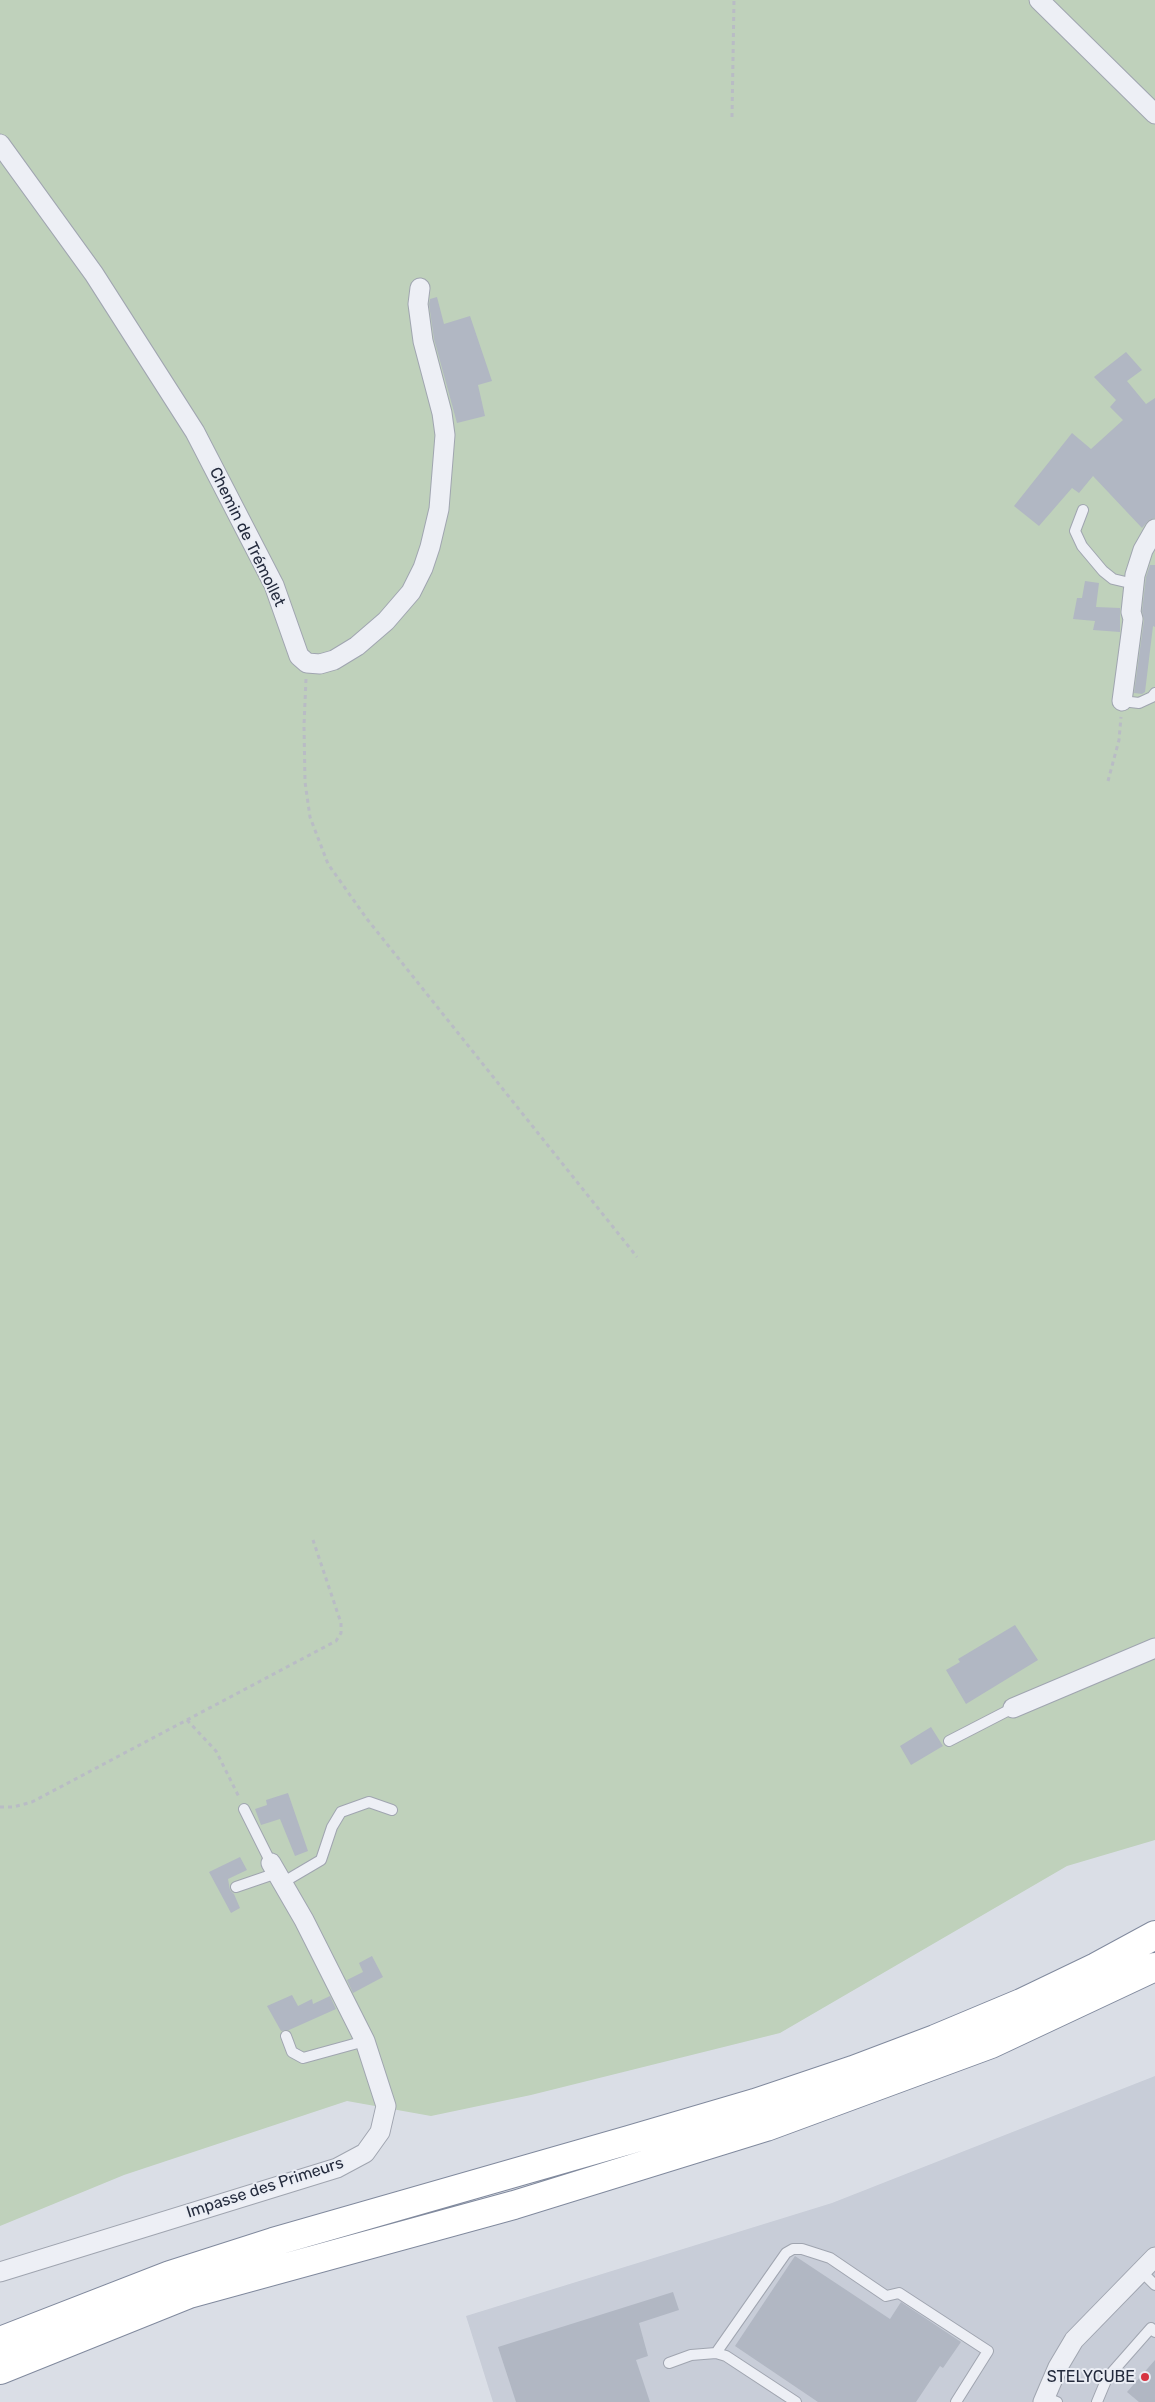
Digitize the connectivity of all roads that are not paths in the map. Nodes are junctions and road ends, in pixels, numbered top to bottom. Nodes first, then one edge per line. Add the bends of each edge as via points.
1 (1038, 0) edge
2 (1155, 114) edge
3 (0, 144) edge
4 (420, 288) dead end
5 (1083, 510) dead end
6 (1155, 529) edge
7 (1134, 584) junction
8 (1155, 693) edge
9 (1122, 702) joint
10 (1155, 1648) edge
11 (1013, 1708) joint
12 (949, 1741) dead end
13 (244, 1809) road end
14 (392, 1810) dead end
15 (276, 1873) junction
16 (236, 1887) dead end
17 (1155, 1935) edge
18 (1155, 1967) edge
19 (286, 2036) dead end
20 (365, 2041) junction
21 (1155, 2257) edge
22 (0, 2272) edge
23 (1141, 2272) junction
24 (1155, 2285) edge
25 (1155, 2332) edge
26 (0, 2341) edge
27 (716, 2353) junction
28 (669, 2363) dead end
29 (0, 2370) edge
30 (1048, 2400) edge
31 (796, 2402) edge
32 (956, 2402) edge
33 (1096, 2402) edge

1 - 2 street
3 - 4 street, Chemin de Trémollet via 94,274 195,432 274,585 299,656 307,663 334,660 357,646 386,621 411,592 430,547 438,510 445,435 423,341 418,304
5 - 7 lane via 1075,531 1082,546 1113,579
6 - 7 street via 1143,550
7 - 9 street via 1133,619
8 - 9 lane via 1139,703
10 - 11 street
11 - 12 lane
13 - 15 lane
14 - 15 lane via 369,1802 341,1812 332,1827 321,1860
15 - 16 lane
15 - 20 street, Impasse des Primeurs via 304,1920
17 - 26 highway via 1021,2002 853,2070 756,2103 273,2242 170,2275
18 - 29 highway via 991,2044 766,2127 514,2205 189,2294
19 - 20 lane via 292,2052 303,2058
20 - 22 street, Impasse des Primeurs via 386,2106 380,2132 365,2153 337,2168
21 - 23 street
23 - 24 lane
23 - 30 street via 1074,2340 1058,2367
25 - 33 lane via 1151,2328 1107,2378
27 - 28 lane via 691,2355
27 - 31 lane via 726,2356
27 - 32 lane via 786,2253 802,2249 830,2258 886,2296 899,2293 988,2351

